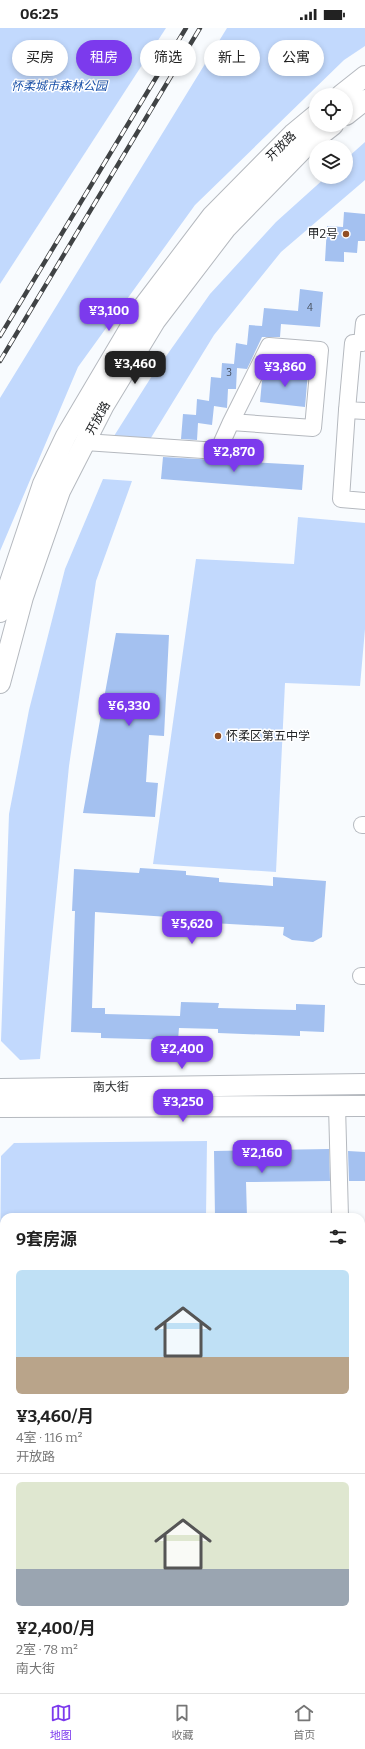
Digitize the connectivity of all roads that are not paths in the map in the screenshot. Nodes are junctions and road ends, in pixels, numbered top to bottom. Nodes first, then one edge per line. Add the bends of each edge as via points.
1 (365, 76) edge
2 (350, 88) edge
3 (365, 100) edge
4 (353, 109) edge
5 (309, 121) edge
6 (324, 132) edge
7 (365, 323) edge
8 (347, 410) junction
9 (365, 411) edge
10 (231, 422) junction
11 (85, 442) junction
12 (365, 501) edge
13 (0, 612) edge
14 (0, 682) edge
15 (365, 1084) edge
16 (0, 1089) edge
17 (337, 1106) junction
18 (365, 1106) edge
19 (0, 1107) edge
20 (340, 1213) edge

1 - 2 main road
3 - 4 main road
5 - 13 main road, 开放路 via 212,216 140,311 66,436 43,484
6 - 11 main road, 开放路 via 305,148 226,228 155,322 104,405
7 - 8 lane via 362,343 353,343
8 - 9 lane
8 - 12 lane via 341,499
10 - 10 lane via 313,428 320,350 269,346
10 - 11 lane via 218,451
11 - 14 main road, 开放路 via 60,491 50,519 23,597
15 - 16 main road, 南大街
17 - 18 main road, 南大街
17 - 19 main road, 南大街
17 - 20 lane

